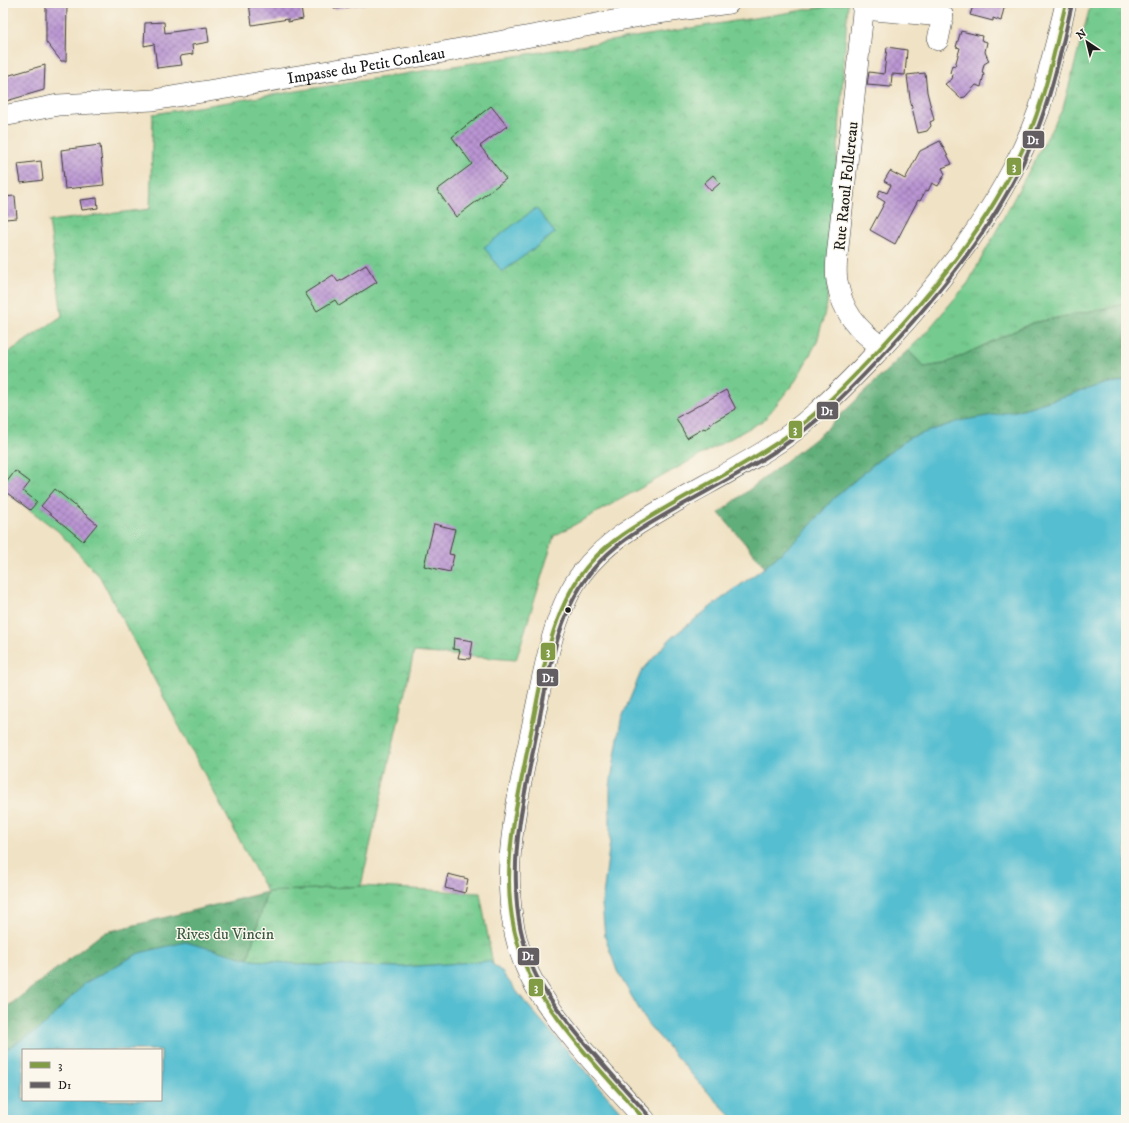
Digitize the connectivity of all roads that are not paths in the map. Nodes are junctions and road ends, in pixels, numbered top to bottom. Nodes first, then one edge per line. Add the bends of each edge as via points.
1 (729, 3) edge
2 (1066, 3) edge
3 (864, 6) edge
4 (650, 9) edge
5 (938, 40) dead end
6 (3, 116) edge
7 (882, 347) junction
8 (644, 1120) edge

1 - 4 street, Impasse du Petit Conleau
2 - 7 street via 1040,108 1014,167 992,206 965,245 928,295
3 - 5 street, Rue Raoul Follereau via 943,16
3 - 7 street, Rue Raoul Follereau via 836,280 843,306 854,323
4 - 6 street, Impasse du Petit Conleau via 427,55 153,100 58,105
7 - 8 street via 814,416 790,434 648,518 610,544 582,573 563,608 554,635 513,823 509,884 513,923 526,968 542,996 572,1037

